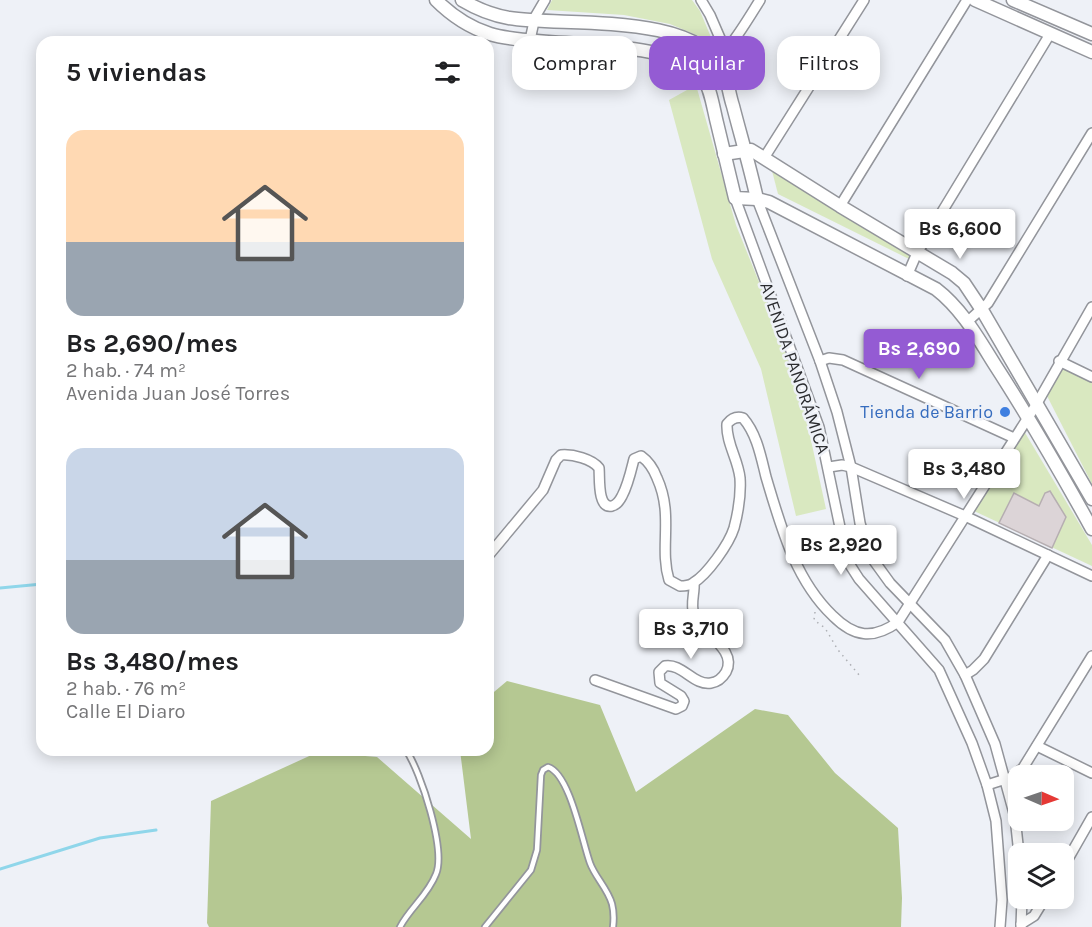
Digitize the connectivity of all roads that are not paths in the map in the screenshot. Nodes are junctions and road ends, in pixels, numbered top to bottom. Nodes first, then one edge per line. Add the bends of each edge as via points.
1 (462, 0) edge
2 (545, 0) edge
3 (701, 0) edge
4 (760, 0) edge
5 (864, 0) edge
6 (966, 0) edge
7 (975, 0) edge
8 (1013, 0) edge
9 (439, 1) edge
10 (534, 20) junction
11 (1050, 34) junction
12 (1092, 34) edge
13 (531, 36) edge
14 (680, 36) edge
15 (716, 36) edge
16 (735, 36) edge
17 (512, 38) edge
18 (1092, 52) edge
19 (708, 90) edge
20 (728, 90) edge
21 (1092, 133) edge
22 (745, 149) junction
23 (724, 154) junction
24 (764, 158) junction
25 (735, 198) junction
26 (757, 199) junction
27 (840, 206) junction
28 (917, 253) junction
29 (908, 276) junction
30 (1092, 307) edge
31 (982, 310) junction
32 (967, 322) junction
33 (820, 361) junction
34 (1059, 361) junction
35 (1092, 376) edge
36 (1036, 405) junction
37 (1028, 416) junction
38 (1014, 438) junction
39 (851, 466) junction
40 (829, 467) junction
41 (1092, 499) edge
42 (965, 516) junction
43 (1092, 528) edge
44 (494, 549) edge
45 (1048, 555) junction
46 (1092, 576) edge
47 (694, 583) junction
48 (910, 604) junction
49 (898, 622) junction
50 (1092, 656) edge
51 (1088, 671) edge
52 (965, 675) junction
53 (595, 680) dead end
54 (1037, 746) junction
55 (408, 756) edge
56 (1092, 772) edge
57 (1005, 779) junction
58 (987, 785) junction
59 (1092, 817) edge
60 (1018, 843) edge
61 (1074, 848) edge
62 (1022, 909) edge
63 (1038, 909) edge
64 (1021, 926) edge
65 (400, 927) edge
66 (485, 927) edge
67 (613, 927) edge
68 (1000, 927) edge

1 - 10 street via 492,14
2 - 10 street
3 - 15 street
4 - 16 street
5 - 24 street
6 - 27 street
7 - 11 street
8 - 12 street
9 - 17 street via 471,27
10 - 13 street
10 - 14 street via 605,23
11 - 18 street
11 - 28 street
19 - 23 street
20 - 22 street
21 - 31 street
22 - 23 street
22 - 24 street
22 - 26 street
23 - 25 street
24 - 27 street
25 - 26 street
25 - 40 street, AVENIDA PANORÁMICA via 819,427
26 - 29 street
26 - 33 street, AVENIDA PANORÁMICA
27 - 28 street
28 - 29 street
28 - 31 street via 964,283
29 - 32 street via 945,296
30 - 34 street
31 - 32 street
31 - 36 street
32 - 37 street
33 - 38 street via 843,360
33 - 39 street, AVENIDA PANORÁMICA
34 - 35 street
34 - 36 street
36 - 37 street
36 - 41 street
37 - 38 street
37 - 43 street
38 - 42 street
39 - 40 street
39 - 42 street
39 - 48 street, AVENIDA PANORÁMICA via 869,554
40 - 49 street, AVENIDA PANORÁMICA via 850,565
42 - 45 street
42 - 48 street
44 - 47 street via 543,490 561,455 597,465 601,495 607,506 618,503 634,459 641,456 655,472 664,493 669,580 680,586
45 - 46 street
45 - 52 street via 984,659
47 - 49 street via 704,575 733,530 740,480 726,436 727,424 739,417 754,434 797,567 819,603 855,633 880,632
47 - 53 street via 694,615 727,655 729,665 721,679 702,682 676,667 665,666 659,672 660,682 684,700 676,709
48 - 49 street
48 - 52 street, AVENIDA PANORÁMICA via 945,640
49 - 58 street, AVENIDA PANORÁMICA via 939,670
50 - 51 street
51 - 54 street
52 - 57 street, AVENIDA PANORÁMICA via 984,716
54 - 56 street
54 - 57 street via 1018,773
55 - 65 lane via 430,808 439,860 438,872 428,890
57 - 58 street
57 - 60 street, AVENIDA PANORÁMICA
58 - 68 street, AVENIDA PANORÁMICA via 1001,863
59 - 61 street
62 - 64 street
63 - 64 street
66 - 67 lane via 531,870 537,850 541,775 548,767 556,771 569,795 591,865 612,901

